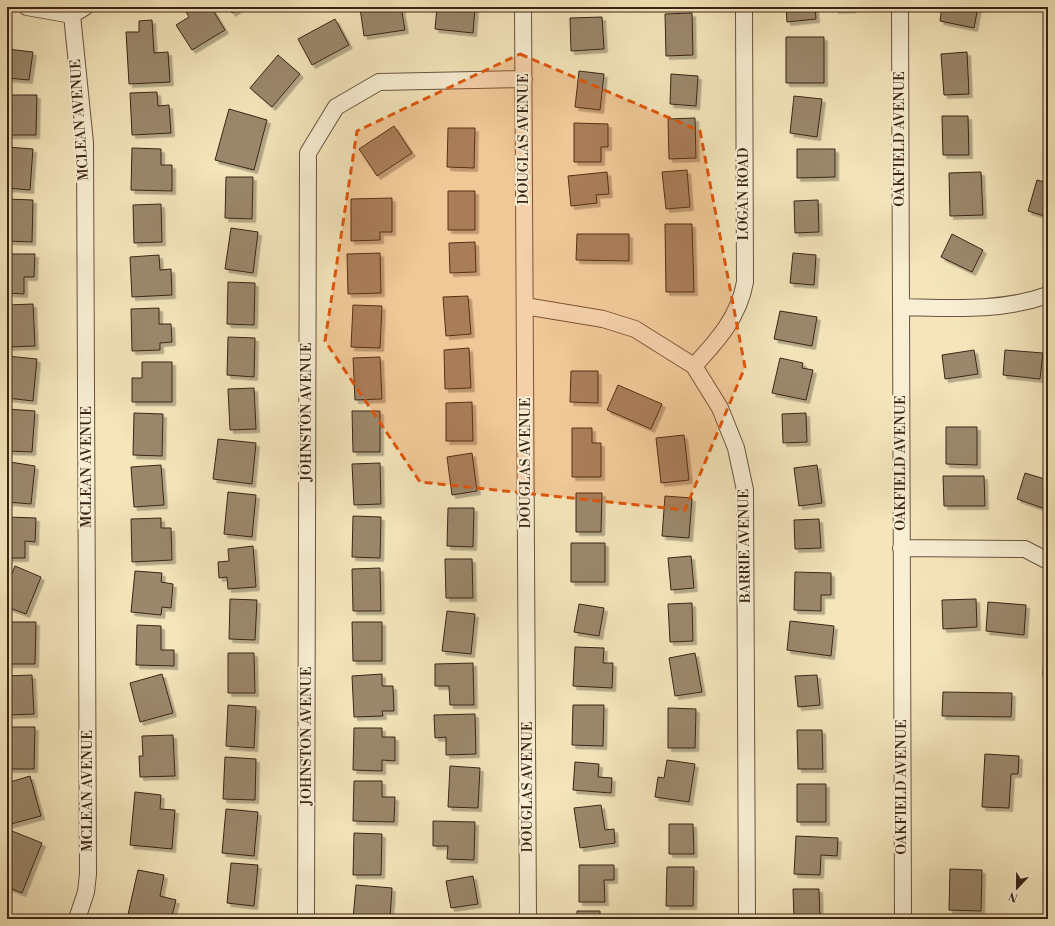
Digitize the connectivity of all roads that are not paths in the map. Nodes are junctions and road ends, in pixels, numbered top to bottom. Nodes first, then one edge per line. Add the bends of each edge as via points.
1 (27, 7) edge
2 (523, 7) edge
3 (744, 7) edge
4 (900, 7) edge
5 (78, 11) edge
6 (524, 79) junction
7 (1048, 295) edge
8 (525, 306) junction
9 (901, 307) junction
10 (694, 366) junction
11 (901, 548) junction
12 (1048, 561) edge
13 (77, 919) edge
14 (306, 919) edge
15 (528, 919) edge
16 (747, 919) edge
17 (902, 919) edge

1 - 5 street
2 - 6 street, DOUGLAS AVENUE
3 - 10 street, LOGAN ROAD via 745,282 730,323
4 - 9 street, OAKFIELD AVENUE
5 - 13 street, MCLEAN AVENUE via 85,151 88,874 86,892
6 - 8 street, DOUGLAS AVENUE
6 - 14 street, JOHNSTON AVENUE via 379,82 336,107 308,152
7 - 9 street via 1002,306
8 - 10 street, BARRIE AVENUE via 603,319 635,329
8 - 15 street, DOUGLAS AVENUE
9 - 11 street, OAKFIELD AVENUE
10 - 16 street, BARRIE AVENUE via 720,408 736,448 745,490
11 - 12 street via 1025,549
11 - 17 street, OAKFIELD AVENUE

